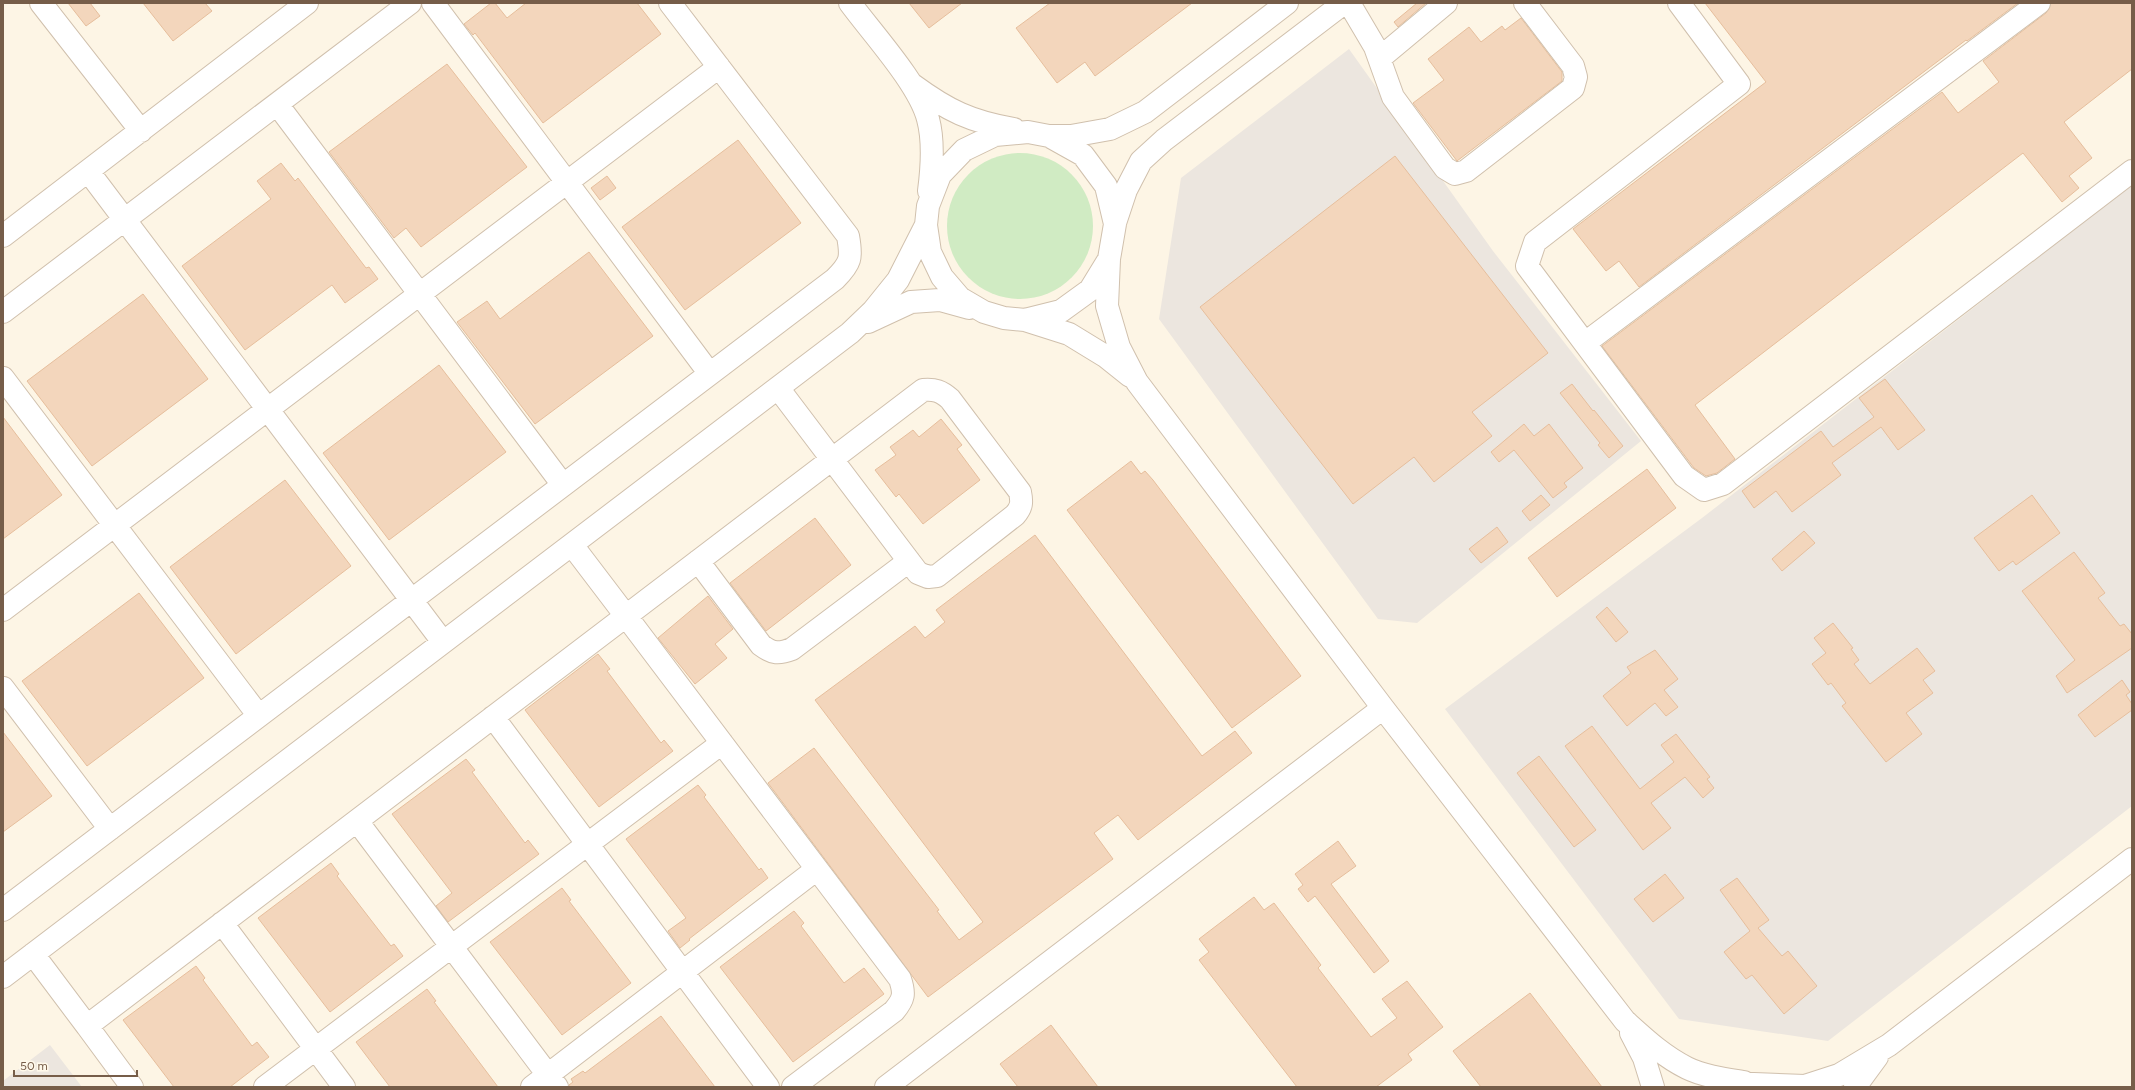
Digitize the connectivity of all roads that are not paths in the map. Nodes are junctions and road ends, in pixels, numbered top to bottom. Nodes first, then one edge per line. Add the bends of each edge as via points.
1 (41, 3) edge
2 (308, 3) edge
3 (410, 3) edge
4 (433, 3) edge
5 (670, 3) edge
6 (850, 3) edge
7 (1288, 3) edge
8 (1344, 3) edge
9 (1350, 3) edge
10 (1446, 3) edge
11 (1525, 3) edge
12 (1679, 3) edge
13 (2039, 3) edge
14 (1380, 58) junction
15 (719, 67) junction
16 (912, 85) junction
17 (276, 104) junction
18 (141, 131) junction
19 (1038, 134) junction
20 (88, 171) junction
21 (2132, 171) edge
22 (567, 182) junction
23 (927, 216) junction
24 (125, 219) junction
25 (1115, 224) junction
26 (3, 236) edge
27 (1109, 259) junction
28 (419, 294) junction
29 (3, 312) edge
30 (984, 312) junction
31 (1025, 320) junction
32 (850, 333) junction
33 (1585, 343) junction
34 (710, 374) junction
35 (3, 378) edge
36 (1138, 382) junction
37 (778, 388) junction
38 (268, 409) junction
39 (832, 459) junction
40 (563, 486) junction
41 (115, 526) junction
42 (572, 545) junction
43 (698, 561) junction
44 (909, 561) junction
45 (411, 600) junction
46 (3, 610) edge
47 (626, 616) junction
48 (443, 642) junction
49 (3, 688) edge
50 (1383, 708) junction
51 (259, 716) junction
52 (493, 717) junction
53 (722, 743) junction
54 (357, 821) junction
55 (110, 829) junction
56 (587, 845) junction
57 (2132, 860) edge
58 (817, 869) junction
59 (3, 910) edge
60 (222, 923) junction
61 (452, 947) junction
62 (32, 954) junction
63 (682, 972) junction
64 (3, 977) edge
65 (1625, 1021) junction
66 (86, 1026) junction
67 (1889, 1045) junction
68 (316, 1049) junction
69 (546, 1083) edge
70 (1757, 1085) edge
71 (132, 1087) edge
72 (265, 1087) edge
73 (344, 1087) edge
74 (768, 1087) edge
75 (793, 1087) edge
76 (886, 1087) edge
77 (1653, 1087) edge
78 (1716, 1087) edge
79 (1855, 1087) edge

1 - 18 street
2 - 18 street
3 - 17 street
4 - 22 street
5 - 15 street
6 - 16 street
7 - 19 street via 1145,112 1110,129 1071,136
8 - 25 street via 1164,140 1141,161 1126,190
9 - 14 street
10 - 14 street
11 - 14 street via 1573,66 1575,82 1570,92 1460,174 1446,168 1393,98
12 - 33 street via 1739,84 1535,242 1527,266
13 - 33 street
15 - 22 street
15 - 34 street via 848,236 851,252 848,266 835,279
16 - 19 street via 967,119
16 - 23 street via 928,118 931,166
17 - 24 street
17 - 28 street
18 - 20 street
19 - 23 street via 994,135 964,150 940,175
19 - 25 street via 1083,155 1106,186
20 - 24 street
20 - 26 street
21 - 33 street via 1724,484 1704,490 1684,476
22 - 28 street
22 - 34 street
23 - 30 street via 930,252 942,277 960,298
23 - 32 street via 898,280 873,311
24 - 29 street
24 - 38 street
25 - 27 street
27 - 31 street via 1090,290 1060,311
27 - 36 street via 1107,306 1119,347
28 - 38 street
28 - 40 street
30 - 31 street via 1004,318
30 - 32 street via 940,300 911,302 880,315
31 - 36 street via 1069,334 1105,356
32 - 37 street
34 - 40 street
35 - 41 street
36 - 50 street
37 - 39 street
37 - 42 street
38 - 41 street
38 - 45 street
39 - 43 street
39 - 44 street
39 - 44 street via 923,390 933,389 950,399 1020,492 1022,501 1015,515 937,576 928,577 918,573
40 - 45 street
41 - 46 street
41 - 51 street
42 - 47 street
42 - 48 street
43 - 44 street via 761,645 770,652 780,654 792,649
43 - 47 street
45 - 48 street
45 - 51 street
47 - 52 street
47 - 53 street
48 - 62 street
49 - 55 street
50 - 65 street
50 - 76 street
51 - 55 street
52 - 54 street
52 - 56 street
53 - 56 street
53 - 58 street
54 - 60 street
54 - 61 street
55 - 59 street
56 - 61 street
56 - 63 street
57 - 67 street
58 - 63 street
58 - 75 street via 900,979 903,988 902,1000 894,1011
60 - 66 street
60 - 68 street
61 - 68 street
61 - 69 street
62 - 64 street
62 - 66 street
63 - 69 street
63 - 74 street
65 - 70 street via 1657,1050 1688,1068
65 - 77 street via 1644,1058
66 - 71 street
67 - 70 street via 1838,1075 1805,1086
67 - 79 street via 1872,1062
68 - 72 street
68 - 73 street
70 - 78 street via 1725,1083

